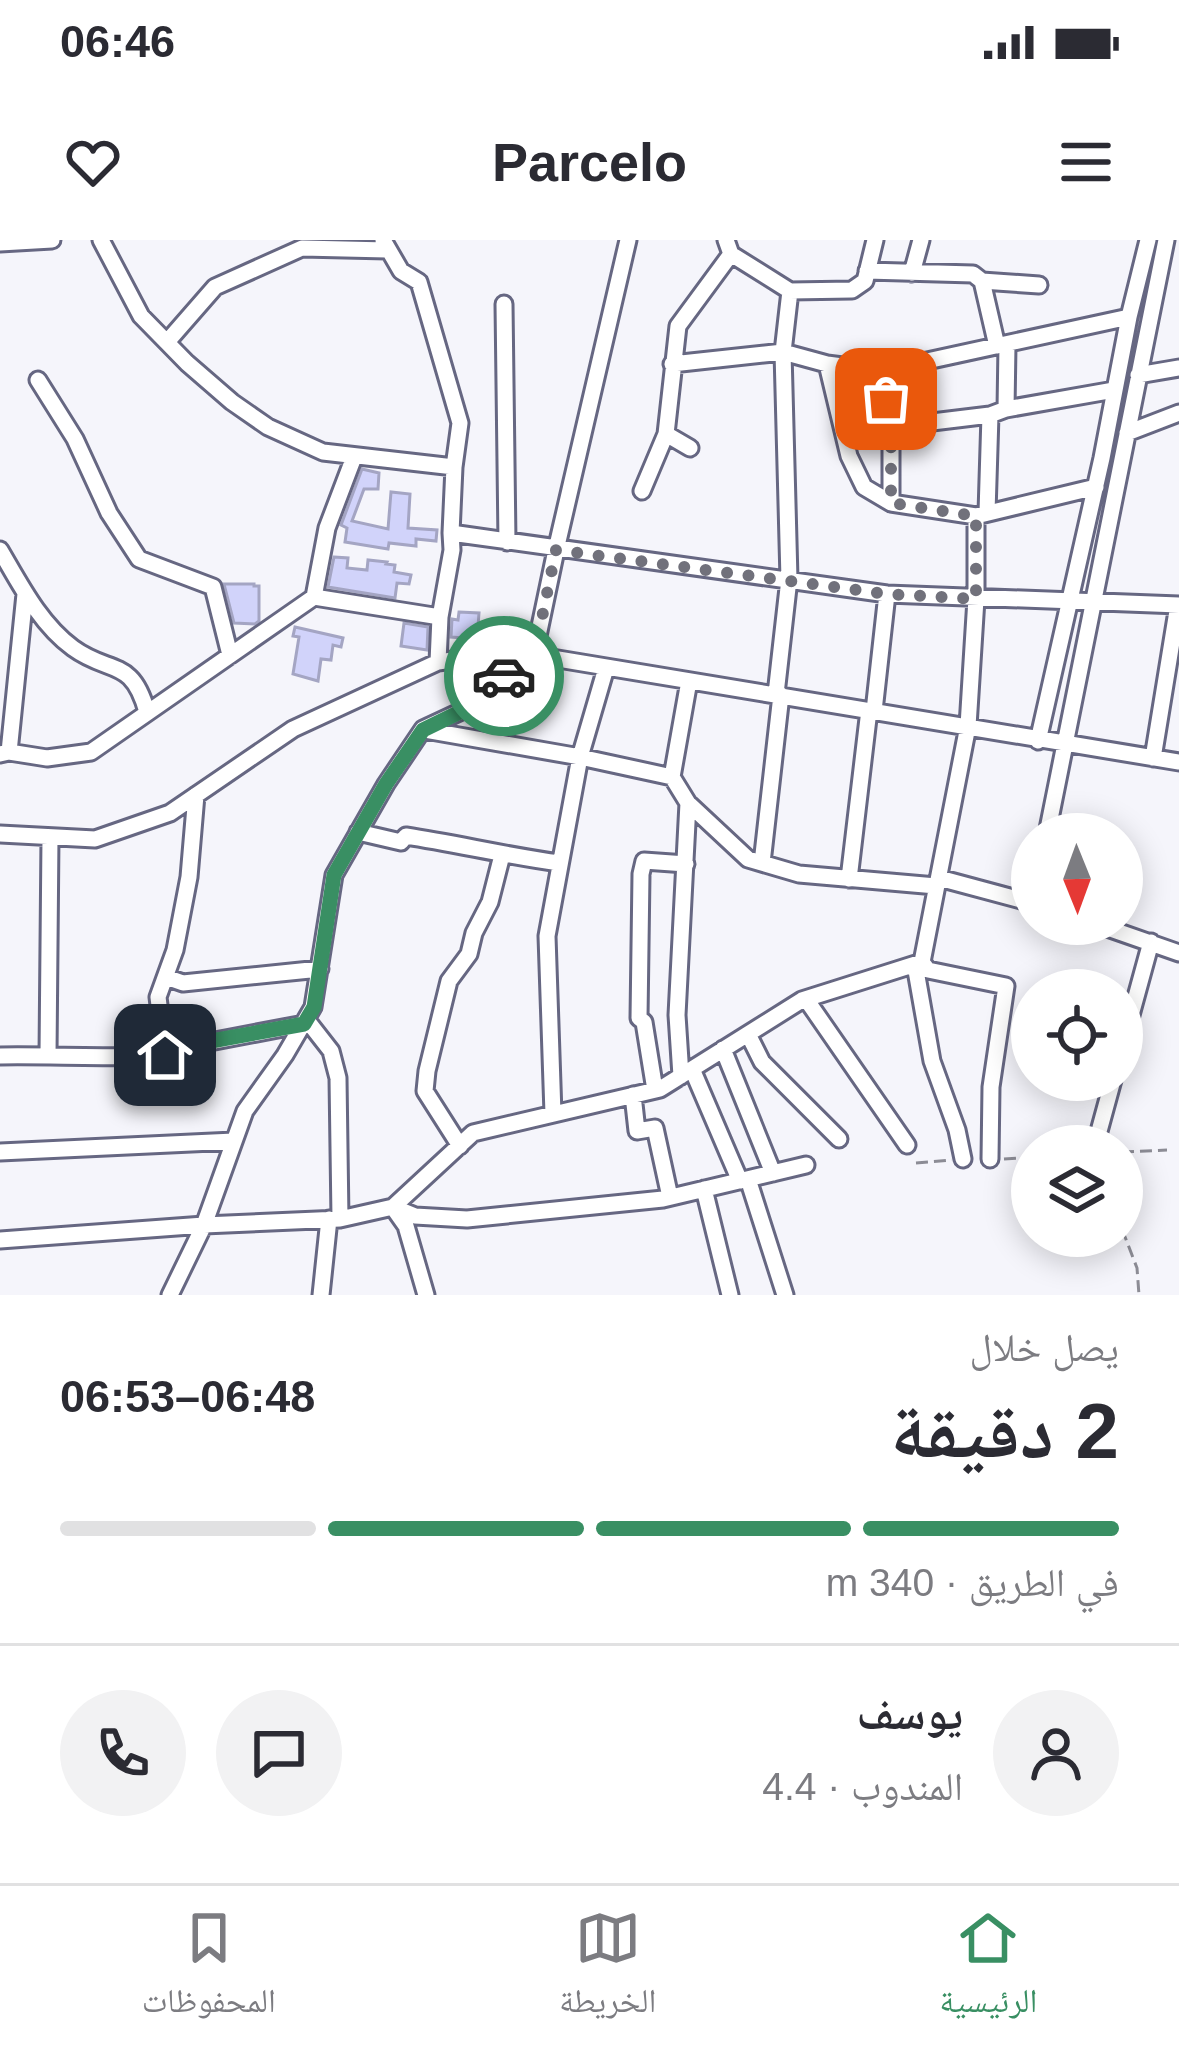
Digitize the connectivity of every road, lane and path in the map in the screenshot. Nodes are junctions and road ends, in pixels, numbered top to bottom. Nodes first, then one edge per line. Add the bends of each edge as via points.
1 (52, 240) edge
2 (101, 240) edge
3 (628, 240) edge
4 (875, 240) edge
5 (922, 240) edge
6 (1148, 240) edge
7 (1166, 240) edge
8 (0, 243) edge
9 (385, 245) edge
10 (729, 247) edge
11 (867, 272) junction
12 (913, 272) junction
13 (982, 281) junction
14 (1040, 284) dead end
15 (790, 292) junction
16 (504, 304) dead end
17 (1129, 317) junction
18 (167, 342) junction
19 (1002, 346) junction
20 (783, 352) junction
21 (672, 364) junction
22 (826, 364) junction
23 (1179, 368) edge
24 (881, 370) junction
25 (1138, 375) junction
26 (38, 380) dead end
27 (1114, 390) junction
28 (998, 412) junction
29 (1179, 413) edge
30 (891, 427) junction
31 (1126, 433) junction
32 (666, 434) junction
33 (690, 448) dead end
34 (354, 457) junction
35 (454, 467) junction
36 (1096, 487) junction
37 (642, 491) dead end
38 (891, 503) junction
39 (982, 514) junction
40 (451, 533) junction
41 (507, 542) junction
42 (0, 550) edge
43 (556, 550) junction
44 (789, 579) junction
45 (25, 592) junction
46 (887, 594) junction
47 (314, 597) junction
48 (976, 599) junction
49 (1071, 601) junction
50 (1092, 602) junction
51 (1179, 605) edge
52 (440, 617) junction
53 (230, 655) junction
54 (525, 655) junction
55 (438, 662) junction
56 (606, 668) junction
57 (688, 681) junction
58 (778, 695) junction
59 (871, 711) junction
60 (147, 712) junction
61 (968, 725) junction
62 (423, 730) junction
63 (1038, 741) junction
64 (1064, 743) junction
65 (4, 753) edge
66 (580, 758) junction
67 (1154, 758) junction
68 (1179, 762) edge
69 (672, 778) junction
70 (196, 795) junction
71 (688, 803) junction
72 (1051, 813) edge
73 (358, 832) junction
74 (0, 835) edge
75 (50, 837) junction
76 (502, 855) junction
77 (560, 863) junction
78 (762, 863) junction
79 (686, 864) junction
80 (849, 879) junction
81 (938, 882) junction
82 (1011, 898) edge
83 (1143, 940) edge
84 (1150, 942) junction
85 (1179, 953) edge
86 (918, 963) junction
87 (320, 969) junction
88 (1143, 969) edge
89 (166, 977) junction
90 (806, 999) junction
91 (305, 1021) junction
92 (748, 1034) junction
93 (723, 1049) junction
94 (48, 1054) junction
95 (165, 1055) junction
96 (0, 1056) edge
97 (686, 1072) junction
98 (655, 1090) junction
99 (633, 1096) junction
100 (554, 1114) junction
101 (839, 1139) dead end
102 (234, 1141) junction
103 (907, 1145) dead end
104 (460, 1146) junction
105 (1167, 1150) dead end
106 (1143, 1151) edge
107 (0, 1152) edge
108 (963, 1159) dead end
109 (990, 1159) dead end
110 (806, 1165) dead end
111 (773, 1173) junction
112 (744, 1180) junction
113 (704, 1190) junction
114 (670, 1198) junction
115 (393, 1207) junction
116 (334, 1219) junction
117 (204, 1225) junction
118 (0, 1240) edge
119 (1133, 1257) edge
120 (170, 1295) edge
121 (321, 1295) edge
122 (425, 1295) edge
123 (730, 1295) edge
124 (784, 1295) edge
125 (1139, 1295) edge

1 - 8 street
2 - 18 street via 141,316
3 - 43 street
4 - 11 street
5 - 12 street
6 - 17 street
7 - 25 street
9 - 18 street via 302,248 214,287
9 - 35 street via 401,272 419,282 460,423
10 - 15 street
10 - 21 street via 678,326
11 - 12 street
11 - 15 street via 852,290
12 - 13 street
13 - 14 street
13 - 19 street
15 - 20 street
16 - 41 street
17 - 19 street
17 - 27 street
18 - 34 street via 268,427
19 - 24 street
19 - 28 street
20 - 21 street
20 - 22 street
20 - 44 street
21 - 32 street
22 - 24 street
22 - 38 street via 849,456 864,487
23 - 25 street
24 - 30 street
25 - 31 street
26 - 53 street via 139,559 213,586
27 - 28 street
27 - 36 street
28 - 30 street
28 - 39 street
29 - 31 street
30 - 38 street
31 - 50 street
32 - 33 street
32 - 37 street
34 - 35 street
34 - 47 street via 327,528
35 - 40 street
36 - 39 street
36 - 49 street
38 - 39 street
39 - 48 street
40 - 41 street
40 - 52 street
41 - 43 street
42 - 45 street
43 - 44 street
43 - 54 street
44 - 46 street
44 - 58 street
45 - 60 street via 73,648 130,676
45 - 65 street
46 - 48 street
46 - 59 street
47 - 52 street
47 - 53 street
48 - 49 street
48 - 61 street
49 - 50 street
49 - 63 street
50 - 51 street
50 - 64 street
51 - 67 street
52 - 55 street
53 - 60 street
54 - 55 street
54 - 56 street
54 - 62 street via 468,708
55 - 70 street via 293,729
56 - 57 street
56 - 66 street
57 - 58 street
57 - 69 street
58 - 59 street
58 - 78 street
59 - 61 street
59 - 80 street
60 - 65 street via 91,752
61 - 63 street
61 - 81 street
62 - 66 street
62 - 73 street
63 - 64 street
64 - 67 street
64 - 72 street
66 - 69 street
66 - 77 street
67 - 68 street
69 - 71 street
70 - 75 street via 170,813 94,838
70 - 89 street via 189,877
71 - 78 street via 748,860
71 - 79 street
73 - 76 street
73 - 87 street via 334,875
74 - 75 street
75 - 94 street
76 - 77 street
76 - 104 street via 469,954 448,981 427,1071 425,1091
77 - 100 street via 547,936
78 - 80 street
79 - 97 street via 676,1015
79 - 98 street via 644,861 641,874 638,1018
80 - 81 street
81 - 82 street
81 - 86 street
83 - 84 street
84 - 85 street
84 - 88 street
86 - 90 street
86 - 108 street via 932,1061
86 - 109 street via 1006,986
87 - 89 street via 182,983
87 - 91 street
89 - 95 street via 158,998
90 - 92 street
90 - 103 street
91 - 95 street
91 - 102 street via 244,1111
91 - 116 street via 331,1051 338,1078
92 - 93 street
92 - 101 street via 762,1062
93 - 97 street
93 - 111 street
94 - 95 street
94 - 96 street
97 - 98 street
97 - 112 street
98 - 99 street
99 - 100 street
99 - 114 street via 637,1131 655,1128
100 - 104 street via 473,1133
102 - 107 street
102 - 117 street
104 - 115 street
105 - 106 path
110 - 111 street
111 - 112 street
112 - 113 street
112 - 124 street
113 - 114 street
113 - 123 street
114 - 115 street via 467,1219
115 - 116 street
115 - 122 street
116 - 117 street
116 - 121 street
117 - 118 street
117 - 120 street
119 - 125 path

